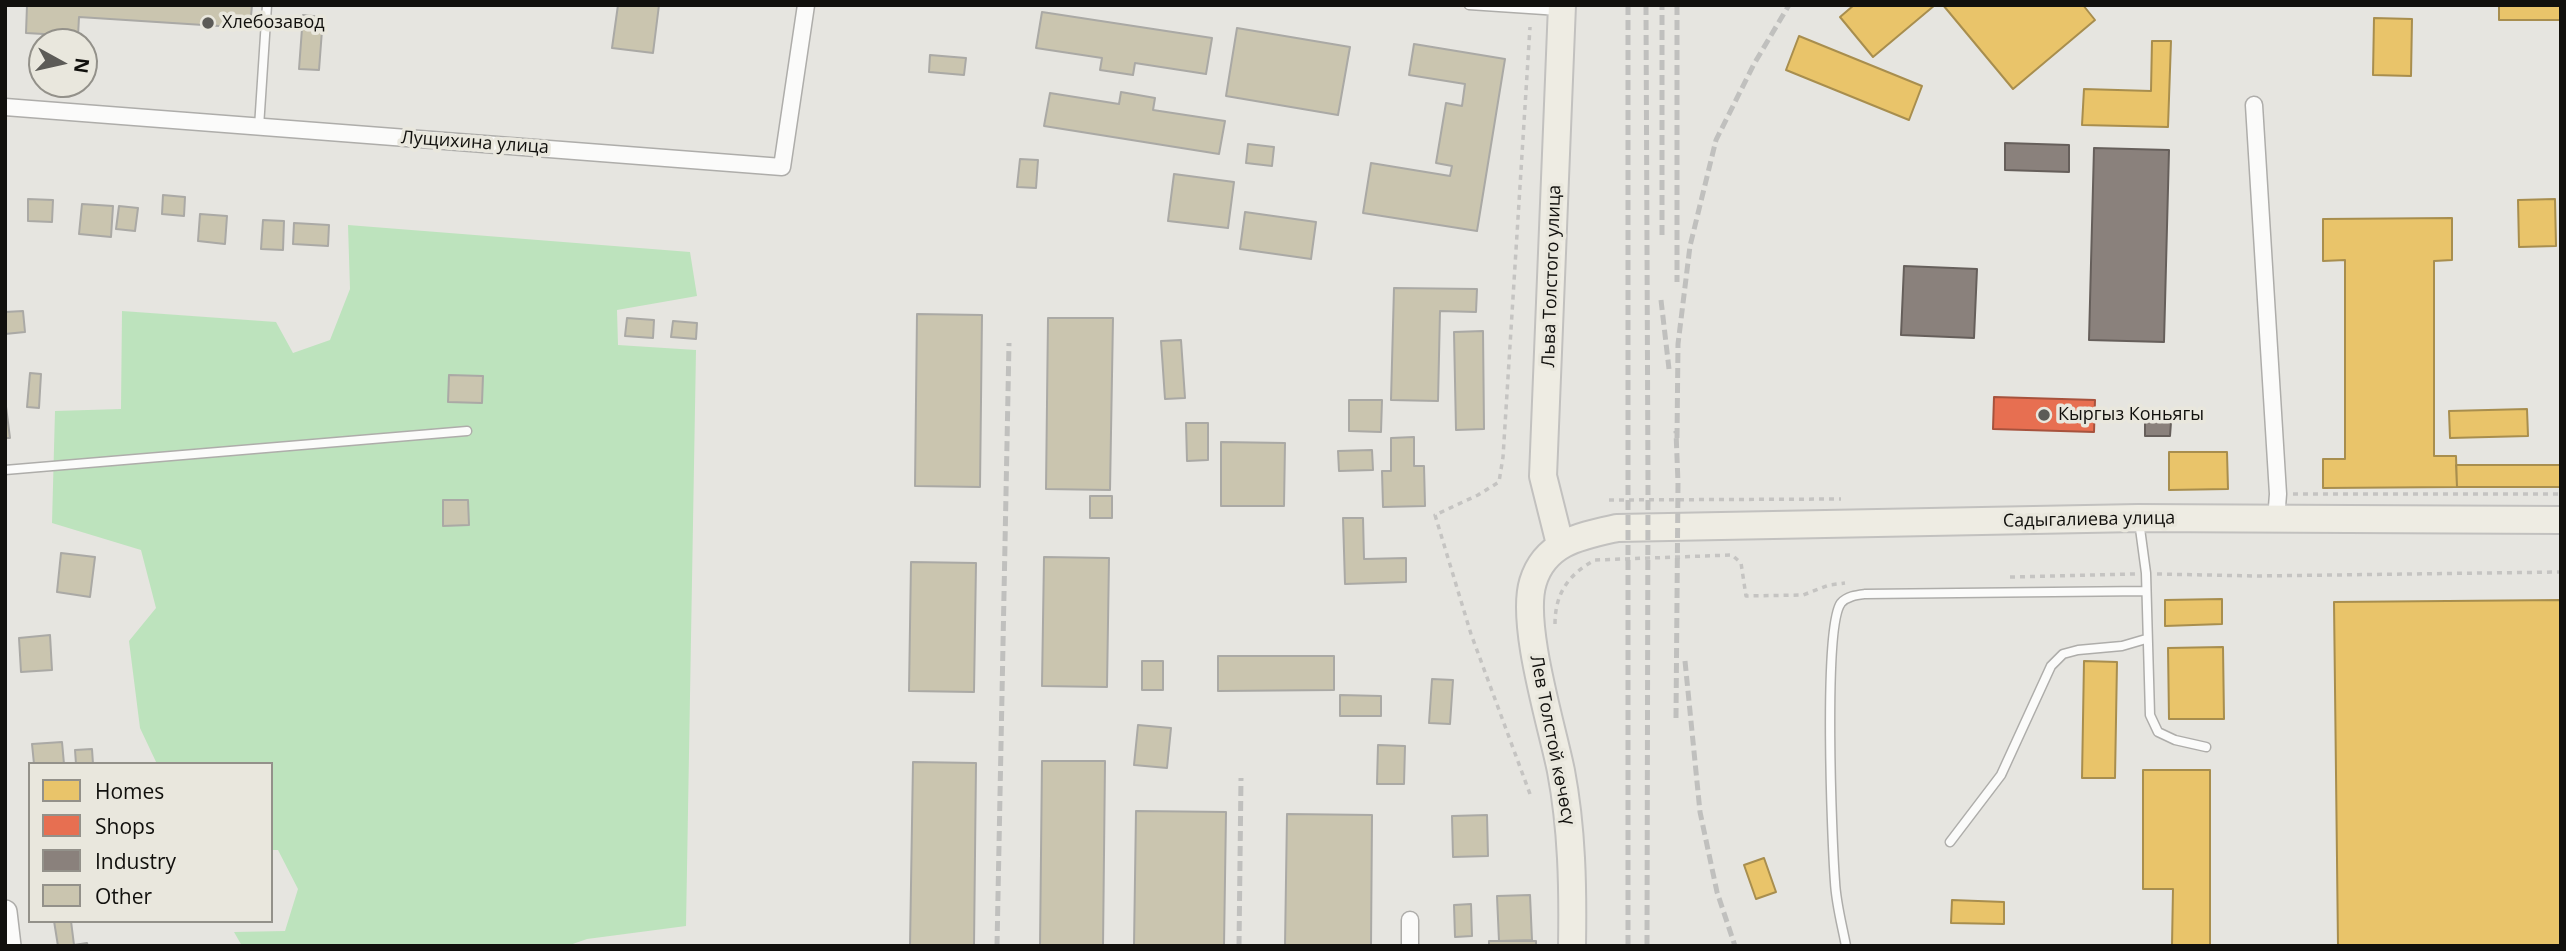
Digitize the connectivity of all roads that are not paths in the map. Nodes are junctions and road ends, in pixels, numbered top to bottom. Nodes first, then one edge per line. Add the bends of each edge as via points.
1 (267, 5) edge
2 (806, 5) edge
3 (1469, 5) edge
4 (1562, 8) edge
5 (2254, 105) dead end
6 (5, 107) edge
7 (259, 127) junction
8 (467, 431) dead end
9 (5, 470) edge
10 (2138, 518) junction
11 (2276, 520) junction
12 (2561, 520) edge
13 (1560, 544) junction
14 (2146, 591) junction
15 (2146, 639) junction
16 (2206, 747) dead end
17 (1951, 842) dead end
18 (5, 912) edge
19 (1410, 920) dead end
20 (9, 946) edge
21 (1410, 946) edge
22 (1572, 946) edge
23 (1846, 946) edge

1 - 7 lane
2 - 7 street, Лущихина улица via 782,167
3 - 4 lane
4 - 13 main road, Льва Толстого улица via 1543,476
5 - 11 street
6 - 7 street, Лущихина улица
8 - 9 lane
10 - 11 main road, Садыгалиева улица
10 - 13 main road, Садыгалиева улица via 1617,528
10 - 14 lane
11 - 12 main road, Садыгалиева улица
13 - 22 main road, Лев Толстой көчөсү via 1542,563 1532,583 1530,617 1570,831
14 - 15 lane
14 - 23 lane via 1866,593 1841,603 1830,652 1835,884
15 - 16 lane via 2150,715 2158,732
15 - 17 lane via 2063,654 2051,666 2001,775
18 - 20 street
19 - 21 street

